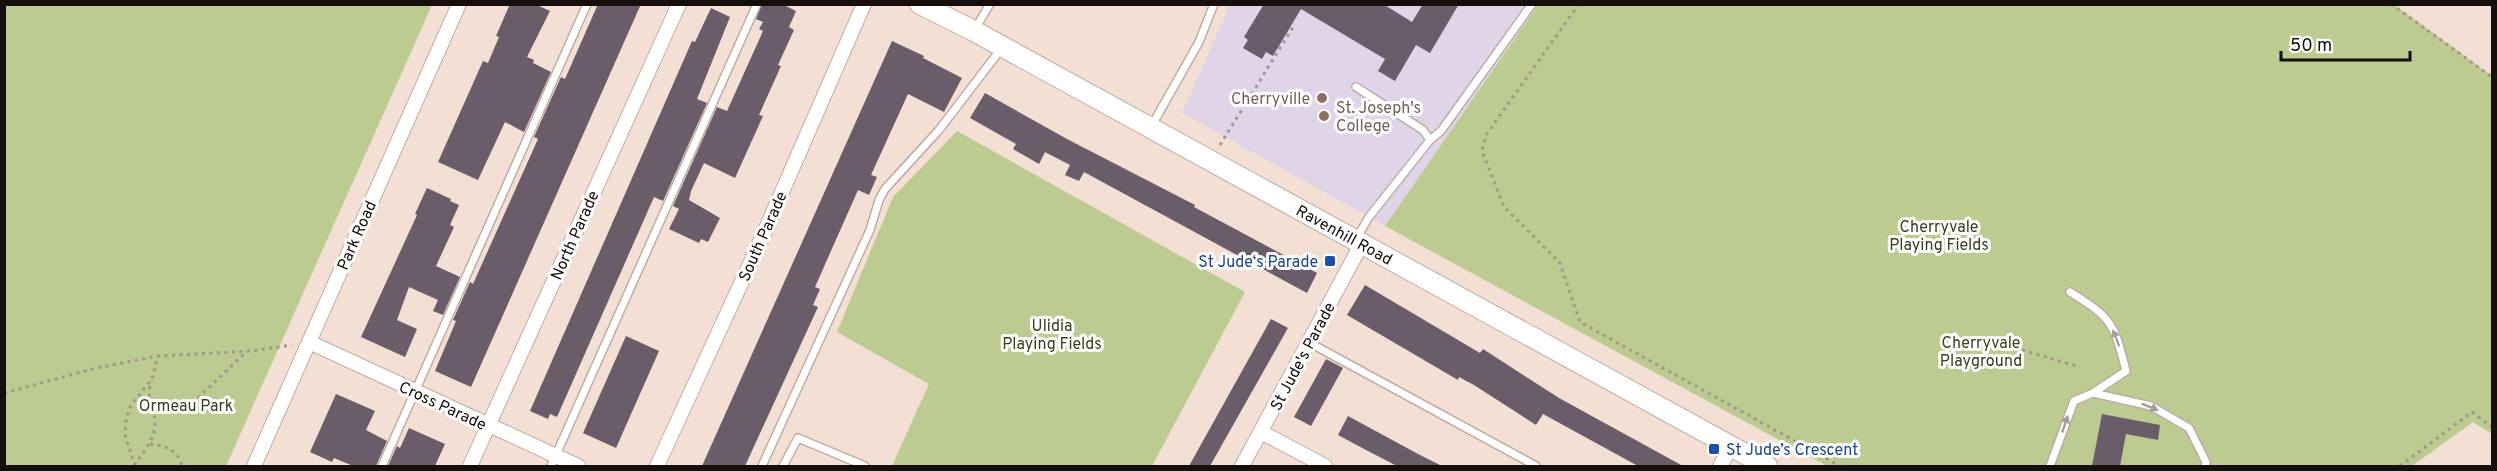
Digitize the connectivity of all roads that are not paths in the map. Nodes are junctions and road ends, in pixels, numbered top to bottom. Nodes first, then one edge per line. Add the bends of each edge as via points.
1 (459, 4) edge
2 (587, 4) edge
3 (679, 4) edge
4 (757, 4) edge
5 (864, 4) edge
6 (920, 4) edge
7 (990, 4) edge
8 (1214, 4) edge
9 (1532, 4) edge
10 (974, 31) junction
11 (1002, 47) junction
12 (1356, 87) dead end
13 (1150, 130) junction
14 (1430, 140) junction
15 (1358, 243) junction
16 (2070, 292) dead end
17 (309, 342) junction
18 (1310, 343) junction
19 (416, 392) junction
20 (2093, 393) junction
21 (489, 426) junction
22 (1262, 432) junction
23 (1731, 447) junction
24 (553, 461) edge
25 (254, 466) edge
26 (382, 466) edge
27 (470, 466) edge
28 (578, 466) edge
29 (657, 466) edge
30 (762, 466) edge
31 (783, 466) edge
32 (865, 466) edge
33 (1242, 466) edge
34 (1325, 466) edge
35 (1536, 466) edge
36 (1720, 466) edge
37 (1767, 466) edge
38 (2050, 466) edge
39 (2205, 466) edge

1 - 17 street, Park Road
2 - 19 lane
3 - 21 street, North Parade
4 - 24 lane
5 - 29 street, South Parade
6 - 10 main road, Ravenhill Road
7 - 10 lane
8 - 13 lane via 1199,42
9 - 14 lane via 1441,131
10 - 11 main road, Ravenhill Road
11 - 13 main road, Ravenhill Road
11 - 30 lane via 939,130 885,189
12 - 14 lane via 1423,129
13 - 15 main road, Ravenhill Road
14 - 15 lane via 1369,217
15 - 18 street, St Jude's Parade
15 - 23 main road, Ravenhill Road
20 -> 16 lane via 2126,371 2117,334 2101,311
17 - 19 street, Cross Parade
17 - 25 street, Park Road
18 - 22 street, St Jude's Parade
18 - 35 lane
19 - 21 street, Cross Parade
19 - 26 lane
38 -> 20 lane via 2073,400
20 -> 39 lane via 2151,406 2189,428
21 - 24 street, Cross Parade
21 - 27 street, North Parade
22 - 33 street, St Jude's Parade
22 - 34 street
23 - 36 street
23 - 37 main road, Ravenhill Road
24 - 28 street, Cross Parade
31 - 32 lane via 798,438

